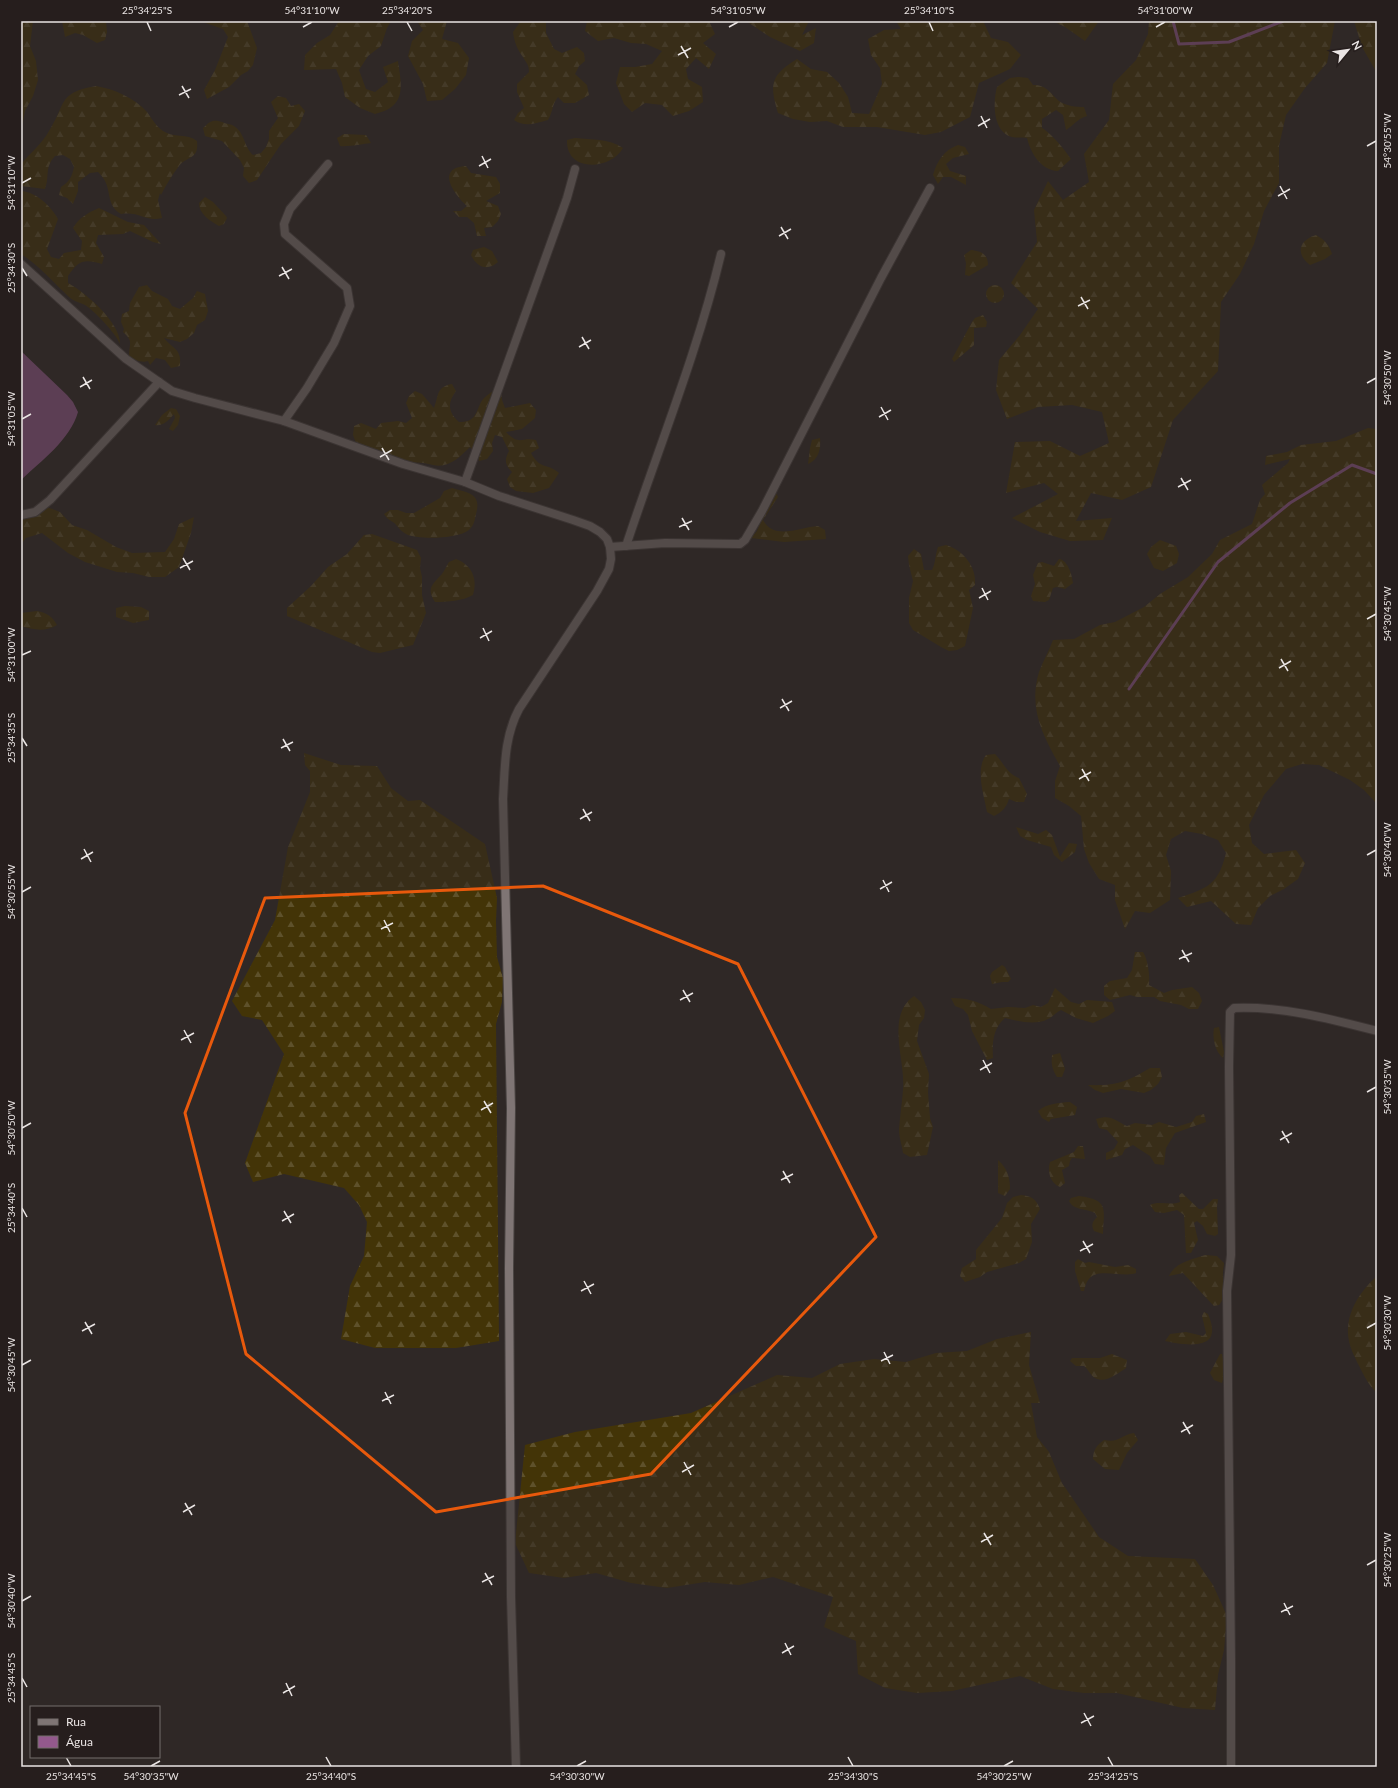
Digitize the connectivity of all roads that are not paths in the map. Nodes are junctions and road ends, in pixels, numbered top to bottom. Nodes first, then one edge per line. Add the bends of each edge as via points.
1 (328, 164) dead end
2 (575, 169) dead end
3 (930, 188) dead end
4 (721, 254) dead end
5 (21, 264) edge
6 (159, 382) junction
7 (284, 421) junction
8 (465, 482) junction
9 (21, 515) edge
10 (626, 546) junction
11 (610, 547) junction
12 (1377, 1031) edge
13 (516, 1767) edge
14 (1230, 1767) edge

1 - 7 street via 290,209 284,224 285,234 346,288 350,306 334,343
2 - 8 street via 567,198
3 - 10 street via 881,278 762,512 745,540 740,544 729,545 665,543
4 - 10 street via 711,296 668,429
5 - 6 street via 126,360
6 - 7 street via 172,391
6 - 9 street via 50,500 35,512
7 - 8 street via 403,464
8 - 11 street via 590,526 607,539
10 - 11 street
11 - 13 street via 609,569 597,591 512,723 507,738 505,760 503,807 511,1108 511,1596
12 - 14 street via 1348,1023 1254,1007 1234,1008 1230,1012 1228,1066 1231,1255 1227,1291

